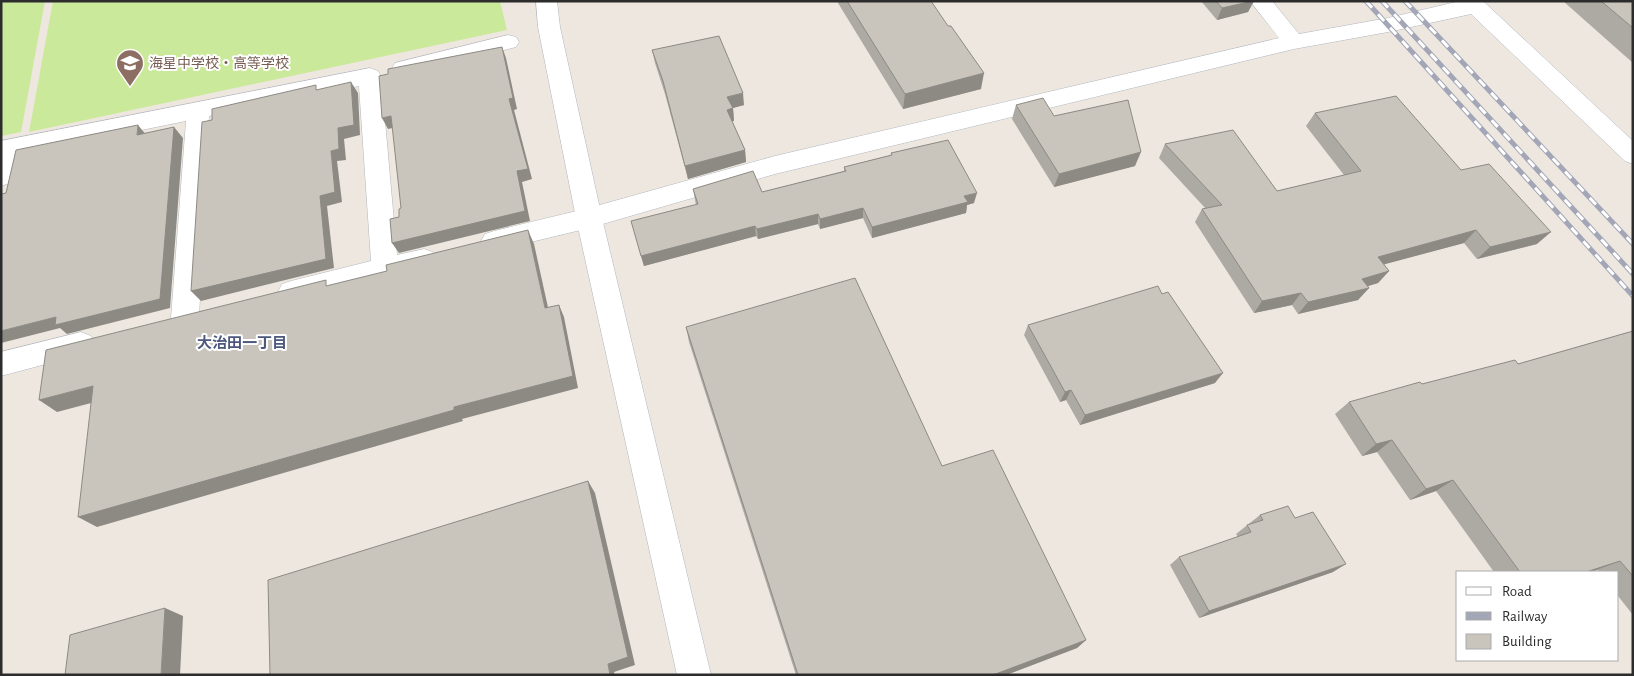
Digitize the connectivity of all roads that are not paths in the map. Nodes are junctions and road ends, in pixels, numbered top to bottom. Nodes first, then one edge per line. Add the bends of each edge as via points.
1 (546, 1) edge
2 (1260, 1) edge
3 (1472, 4) edge
4 (508, 42) dead end
5 (1294, 42) junction
6 (370, 76) junction
7 (198, 110) junction
8 (4, 150) edge
9 (1633, 155) edge
10 (1, 177) edge
11 (589, 218) junction
12 (385, 269) junction
13 (271, 297) edge
14 (214, 311) edge
15 (108, 337) edge
16 (1, 364) edge
17 (694, 675) edge

1 - 11 street
2 - 5 street
3 - 5 street via 1379,27
3 - 9 street
4 - 6 street
5 - 11 street via 775,165
6 - 7 street
6 - 12 street
7 - 8 street
7 - 14 street via 175,320
8 - 10 street
11 - 12 street
11 - 17 street
12 - 13 street
15 - 16 street

